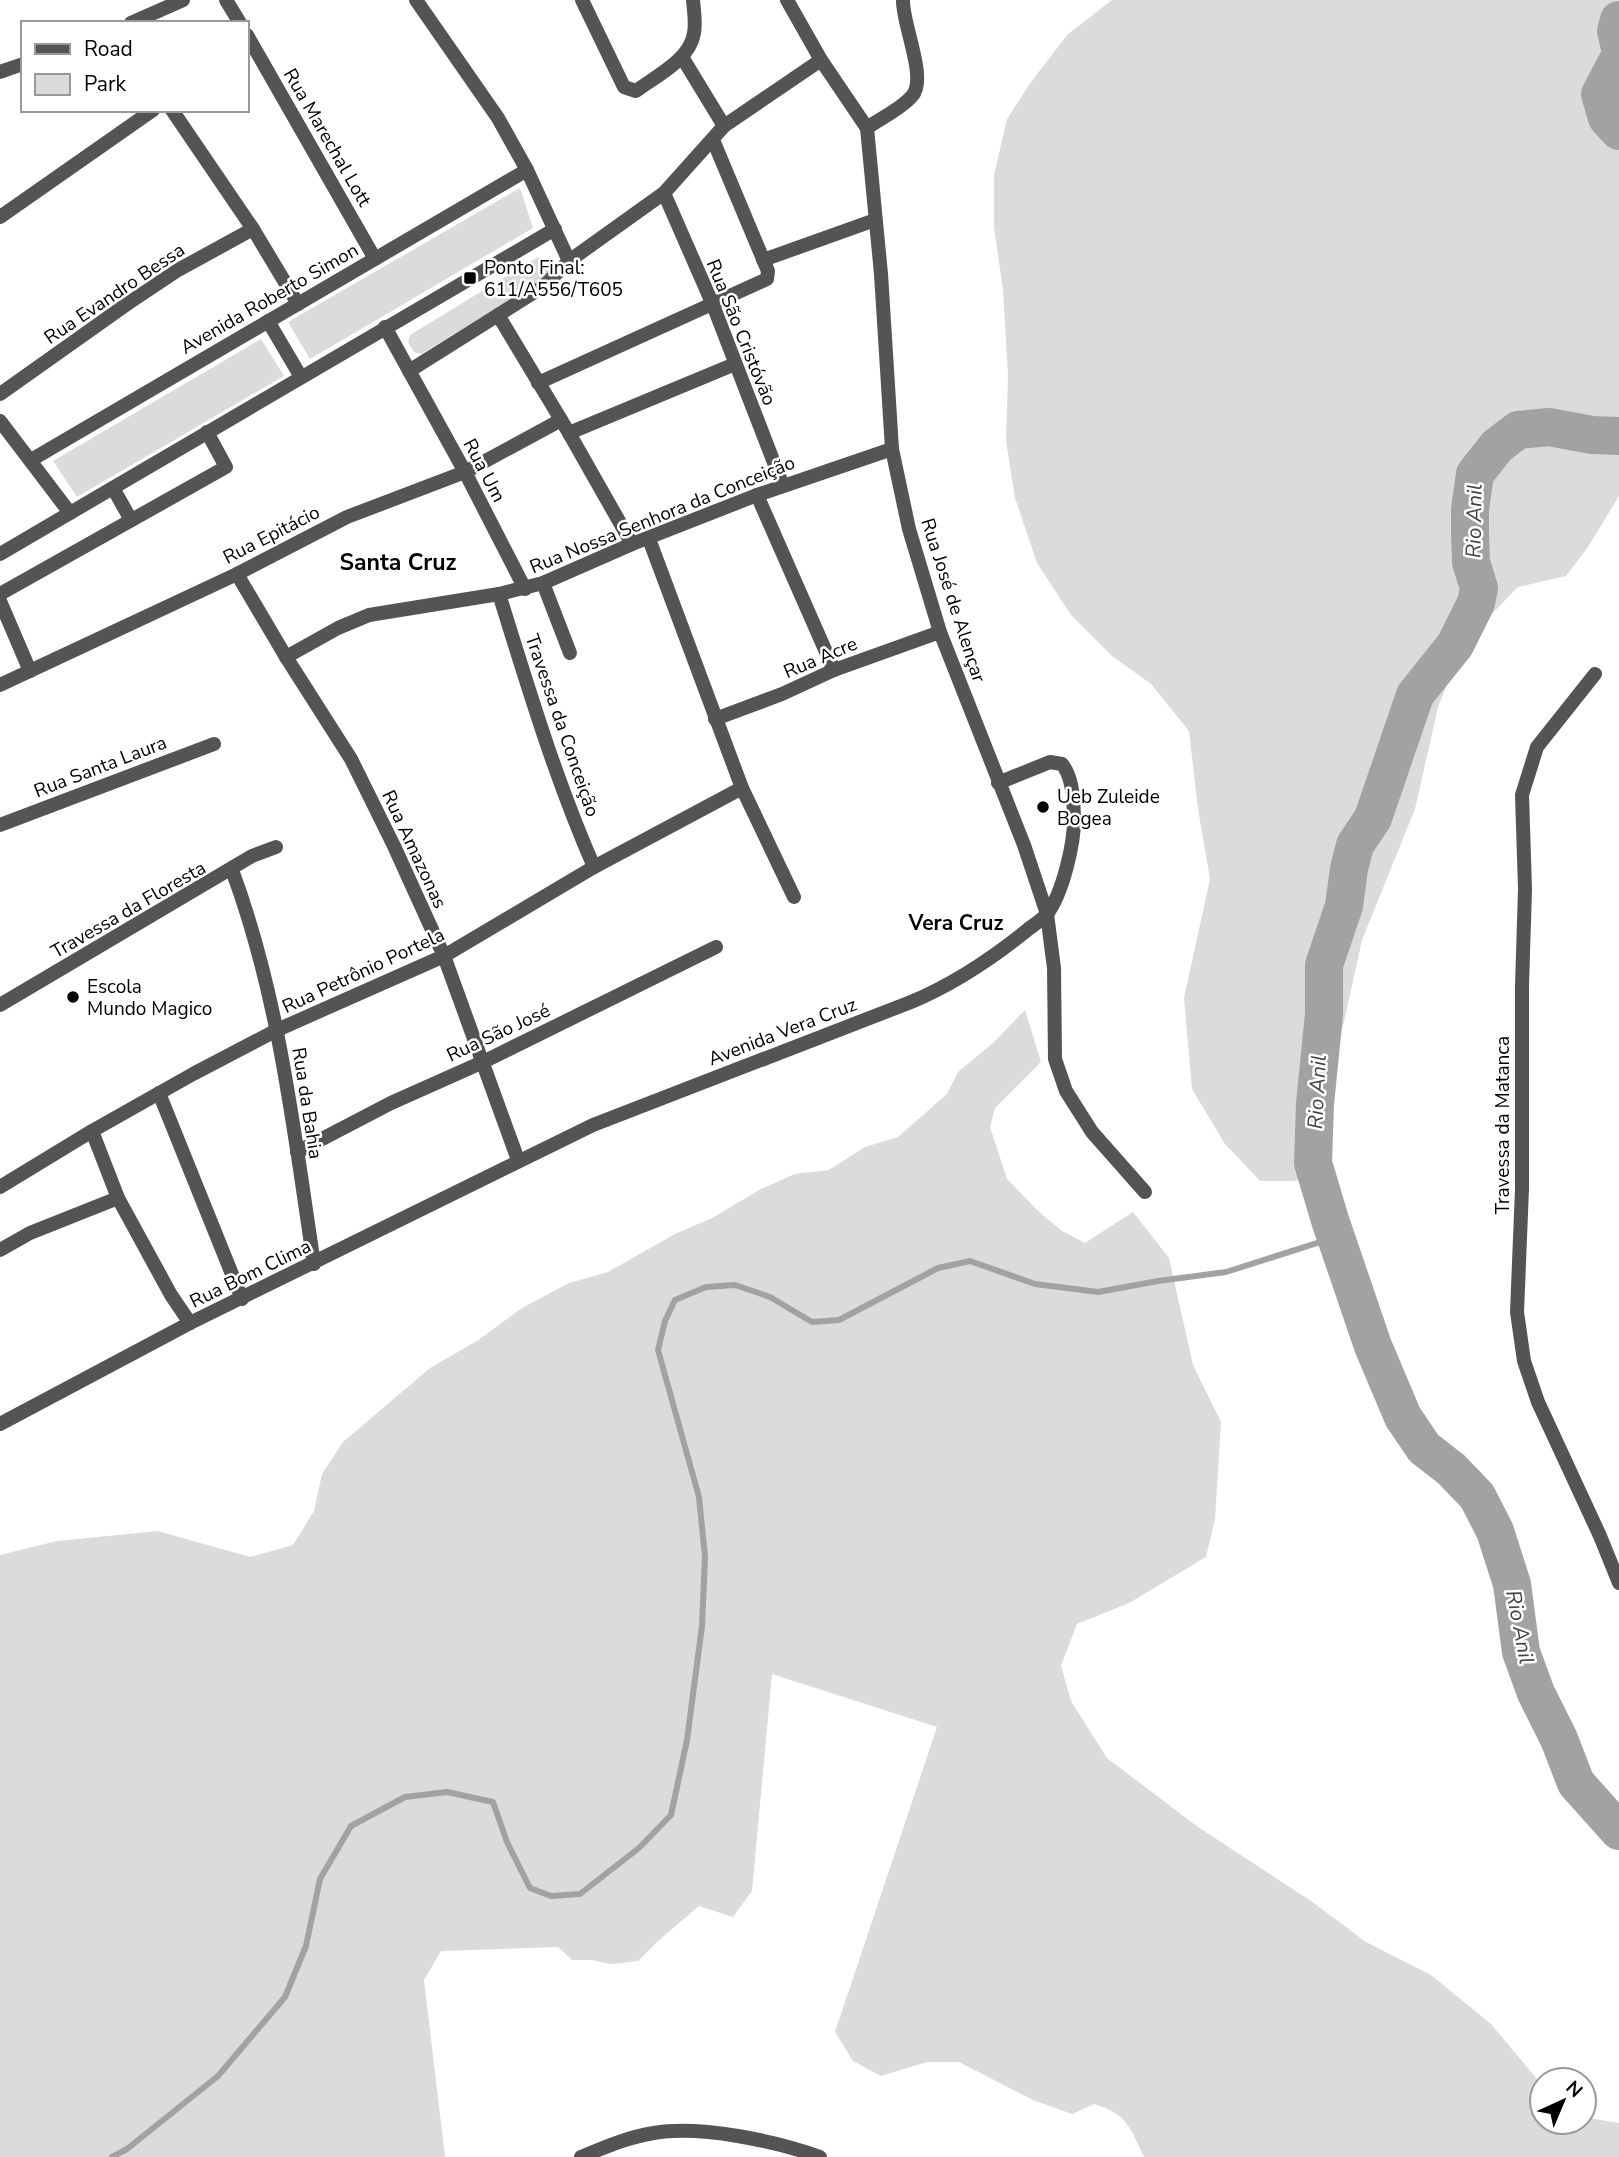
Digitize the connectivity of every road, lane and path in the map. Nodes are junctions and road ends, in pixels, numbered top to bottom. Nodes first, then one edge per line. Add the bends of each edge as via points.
1 (183, 0) edge
2 (226, 0) edge
3 (416, 0) edge
4 (582, 0) edge
5 (693, 0) edge
6 (787, 0) edge
7 (903, 0) edge
8 (136, 21) edge
9 (239, 21) edge
10 (248, 37) edge
11 (682, 57) junction
12 (821, 60) junction
13 (21, 65) edge
14 (0, 72) edge
15 (150, 112) edge
16 (173, 112) edge
17 (724, 126) junction
18 (867, 128) junction
19 (713, 140) junction
20 (527, 170) junction
21 (664, 193) junction
22 (0, 217) edge
23 (875, 220) junction
24 (253, 229) junction
25 (555, 229) junction
26 (375, 259) junction
27 (763, 260) junction
28 (569, 261) junction
29 (298, 304) junction
30 (713, 305) junction
31 (498, 315) junction
32 (268, 321) junction
33 (385, 327) junction
34 (735, 364) junction
35 (409, 371) junction
36 (301, 377) junction
37 (538, 383) junction
38 (0, 394) edge
39 (0, 421) edge
40 (565, 426) junction
41 (207, 432) junction
42 (892, 449) junction
43 (31, 460) junction
44 (465, 472) junction
45 (783, 486) junction
46 (113, 488) junction
47 (757, 495) junction
48 (70, 513) junction
49 (131, 520) junction
50 (649, 539) junction
51 (632, 544) junction
52 (0, 554) edge
53 (237, 574) junction
54 (543, 583) junction
55 (525, 589) junction
56 (0, 594) edge
57 (499, 594) junction
58 (0, 601) edge
59 (940, 632) junction
60 (570, 653) dead end
61 (286, 657) junction
62 (834, 670) junction
63 (30, 671) junction
64 (1595, 674) dead end
65 (0, 685) edge
66 (715, 719) junction
67 (214, 744) dead end
68 (998, 783) junction
69 (742, 788) junction
70 (0, 825) edge
71 (276, 847) dead end
72 (594, 867) junction
73 (232, 870) junction
74 (794, 897) dead end
75 (1047, 914) junction
76 (716, 947) dead end
77 (444, 956) junction
78 (0, 1005) edge
79 (276, 1030) junction
80 (483, 1062) junction
81 (159, 1093) junction
82 (92, 1131) junction
83 (297, 1152) junction
84 (518, 1160) junction
85 (0, 1187) edge
86 (1145, 1192) dead end
87 (118, 1198) junction
88 (0, 1250) edge
89 (314, 1264) junction
90 (242, 1299) junction
91 (190, 1323) junction
92 (0, 1424) edge
93 (1618, 1582) edge
94 (581, 2157) edge
95 (820, 2157) edge

1 - 8 street
2 - 9 street
3 - 20 street via 498,118
4 - 11 street via 624,87 636,91
5 - 11 street via 694,36
6 - 12 street, Rua José de Alençar
7 - 18 street via 918,85 911,97
10 - 26 street, Rua Marechal Lott
11 - 17 street
12 - 17 street
12 - 18 street, Rua José de Alençar
13 - 14 street
15 - 22 street
16 - 24 street
17 - 19 street
18 - 23 street, Rua José de Alençar
19 - 21 street
19 - 27 street
20 - 25 street
20 - 26 street, Avenida Roberto Simon
21 - 28 street
21 - 30 street, Rua São Cristóvão
23 - 27 street
23 - 42 street, Rua José de Alençar
24 - 29 street
24 - 38 street, Rua Evandro Bessa via 178,270
25 - 28 street
25 - 33 street
26 - 29 street, Avenida Roberto Simon
27 - 30 street via 768,275 764,281
28 - 31 street via 544,286
29 - 32 street, Avenida Roberto Simon
30 - 34 street, Rua São Cristóvão
30 - 37 street
31 - 35 street
31 - 37 street
32 - 36 street
32 - 43 street, Avenida Roberto Simon
33 - 35 street, Rua Um
33 - 36 street
34 - 40 street, Rua Epitácio
34 - 45 street, Rua São Cristóvão
35 - 44 street, Rua Um
36 - 41 street
37 - 40 street
39 - 43 street
40 - 44 street, Rua Epitácio
40 - 51 street
41 - 46 street
41 - 49 street via 226,467
42 - 45 street, Rua Nossa Senhora da Conceição
42 - 59 street, Rua José de Alençar via 909,529
43 - 48 street
44 - 53 street, Rua Epitácio via 347,517
44 - 55 street, Rua Um
45 - 47 street, Rua Nossa Senhora da Conceição
46 - 48 street
46 - 49 street
47 - 50 street, Rua Nossa Senhora da Conceição
47 - 62 street
48 - 52 street
49 - 56 street
50 - 51 street, Rua Nossa Senhora da Conceição
50 - 66 street
51 - 54 street, Rua Nossa Senhora da Conceição
53 - 61 street, Rua Amazonas
53 - 63 street, Rua Epitácio
54 - 55 street, Rua Nossa Senhora da Conceição
54 - 60 street
55 - 57 street, Rua Nossa Senhora da Conceição
57 - 61 street, Rua Nossa Senhora da Conceição via 369,615
57 - 72 street, Travessa da Conceição via 545,745
58 - 63 street
59 - 62 street, Rua Acre
59 - 68 street, Rua José de Alençar
61 - 77 street, Rua Amazonas via 351,758
62 - 66 street, Rua Acre
63 - 65 street, Rua Epitácio
64 - 93 street, Travessa da Matanca via 1537,747 1522,795 1525,889 1517,1312 1524,1361 1538,1402
66 - 69 street
67 - 70 street, Rua Santa Laura
68 - 75 street, Rua José de Alençar
68 - 75 street via 1051,762 1062,764 1067,771 1074,827 1069,860
69 - 72 street, Rua Petrônio Portela
69 - 74 street
71 - 73 street, Travessa da Floresta
72 - 77 street, Rua Petrônio Portela
73 - 78 street, Travessa da Floresta
73 - 79 street, Rua da Bahia via 248,912
75 - 84 street, Avenida Vera Cruz via 973,971 943,988 593,1125
75 - 86 street, Rua José de Alençar via 1054,968 1055,1059 1066,1091 1092,1132
76 - 80 street, Rua São José
77 - 79 street, Rua Petrônio Portela
77 - 80 street, Rua Amazonas
79 - 81 street, Rua Petrônio Portela
79 - 83 street, Rua da Bahia
80 - 83 street, Rua São José
80 - 84 street, Rua Amazonas
81 - 82 street, Rua Petrônio Portela
81 - 90 street
82 - 85 street, Rua Petrônio Portela
82 - 87 street
83 - 89 street, Rua da Bahia
84 - 89 street, Rua Bom Clima
87 - 88 street
87 - 91 street
89 - 90 street, Rua Bom Clima
90 - 91 street, Rua Bom Clima
91 - 92 street, Rua Bom Clima
94 - 95 street via 634,2137 685,2131

